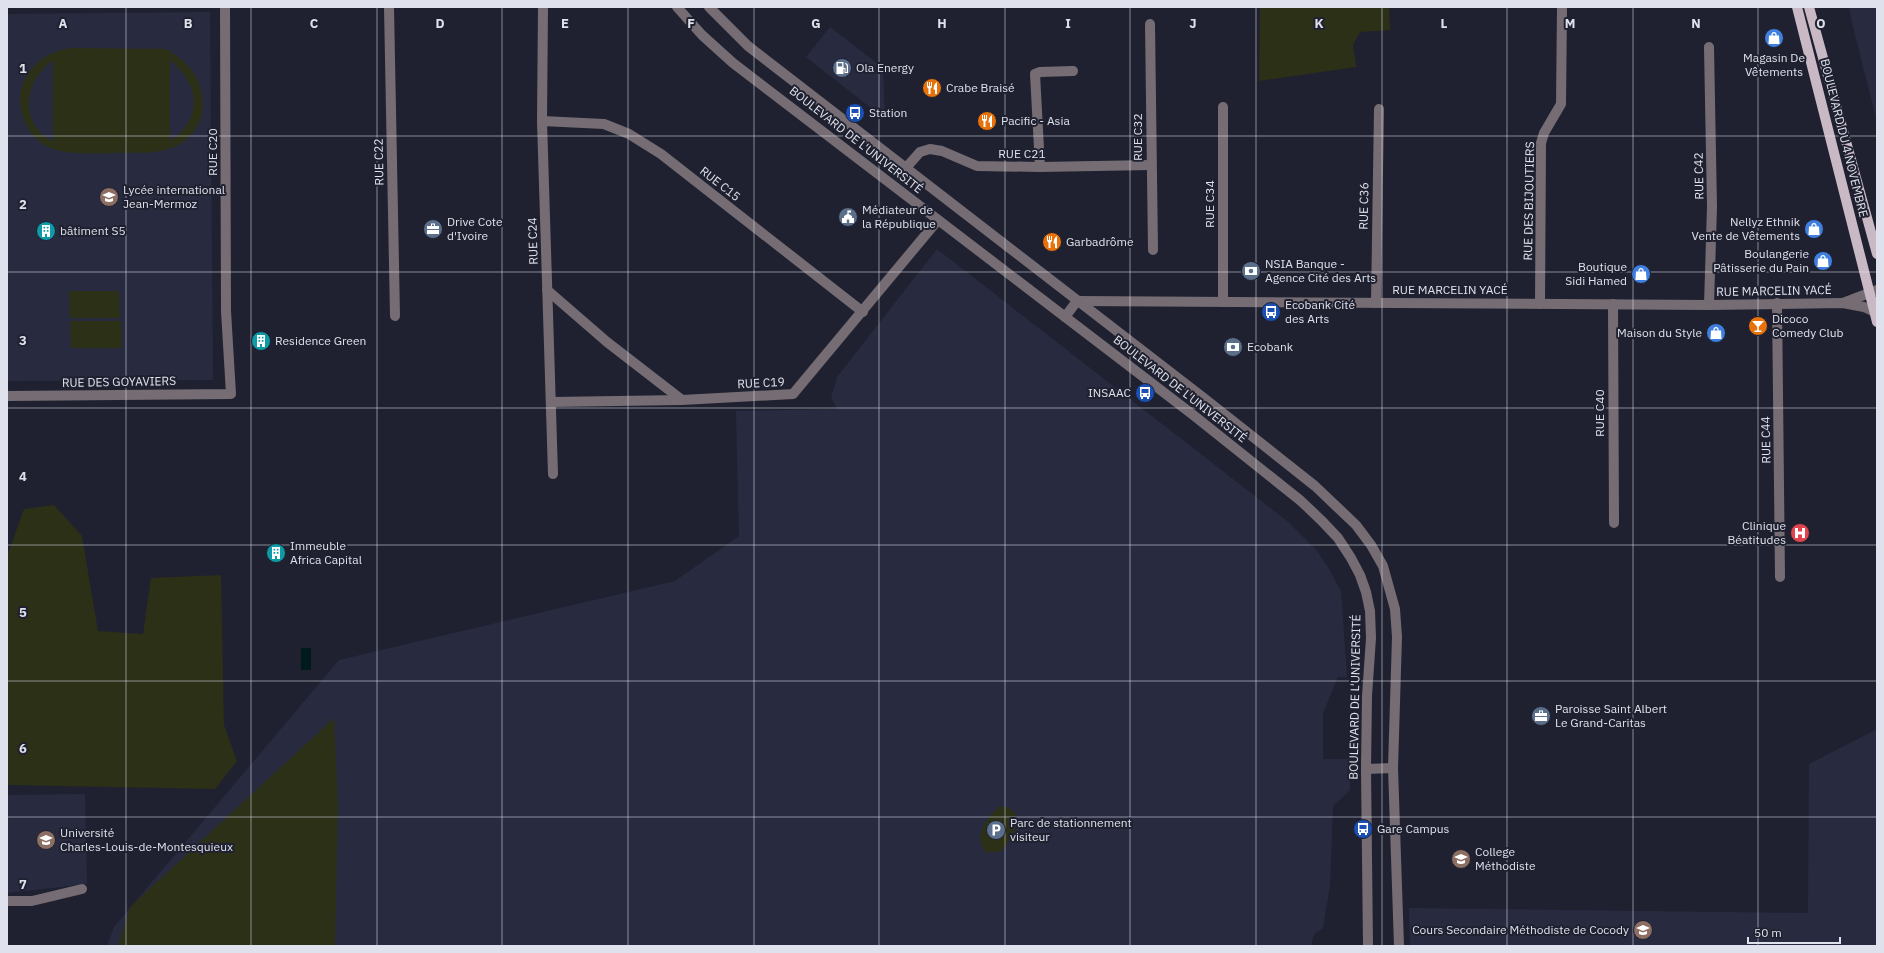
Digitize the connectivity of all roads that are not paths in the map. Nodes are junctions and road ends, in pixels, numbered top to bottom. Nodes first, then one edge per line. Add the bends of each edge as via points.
1 (225, 7) edge
2 (389, 7) edge
3 (543, 7) edge
4 (677, 7) edge
5 (709, 7) edge
6 (1562, 7) edge
7 (1797, 7) edge
8 (1809, 7) edge
9 (1150, 24) dead end
10 (1709, 47) dead end
11 (1073, 71) dead end
12 (1223, 107) dead end
13 (1379, 109) dead end
14 (542, 121) junction
15 (1151, 165) junction
16 (1040, 167) junction
17 (905, 169) junction
18 (938, 220) junction
19 (1153, 250) dead end
20 (1877, 254) edge
21 (547, 290) junction
22 (1873, 291) edge
23 (1077, 301) junction
24 (1223, 302) junction
25 (1376, 303) junction
26 (1777, 303) junction
27 (1843, 303) junction
28 (1540, 304) junction
29 (1613, 304) junction
30 (1709, 304) junction
31 (863, 312) junction
32 (395, 316) dead end
33 (1876, 316) edge
34 (1065, 317) junction
35 (231, 394) joint
36 (7, 396) edge
37 (682, 400) junction
38 (551, 402) junction
39 (553, 474) dead end
40 (1614, 523) dead end
41 (1780, 577) dead end
42 (1393, 768) junction
43 (1366, 769) junction
44 (82, 889) dead end
45 (7, 901) edge
46 (1368, 946) edge
47 (1399, 946) edge

1 - 35 street, RUE C20 via 226,311
2 - 32 street, RUE C22
3 - 14 street, RUE C24
4 - 18 street, BOULEVARD DE L'UNIVERSITÉ via 702,35 733,63
5 - 17 street, BOULEVARD DE L'UNIVERSITÉ via 748,46
6 - 28 street, RUE DES BIJOUTIERS via 1561,104 1541,143
7 - 22 main road, BOULEVARD DU 4 NOVEMBRE
8 - 20 main road, BOULEVARD DU 4 NOVEMBRE
9 - 15 street, RUE C32
10 - 30 street, RUE C42 via 1712,207
11 - 16 street via 1035,74
12 - 24 street, RUE C34
13 - 25 street, RUE C36
14 - 21 street, RUE C24
14 - 31 street, RUE C15 via 604,124 630,134 661,154
15 - 16 street, RUE C21
15 - 19 street, RUE C32
16 - 17 street, RUE C21 via 977,166 942,151 930,149 920,152
17 - 23 street, BOULEVARD DE L'UNIVERSITÉ
18 - 31 street, RUE C19
18 - 34 street, BOULEVARD DE L'UNIVERSITÉ
21 - 37 street via 607,342
21 - 38 street, RUE C24
22 - 27 street, RUE MARCELIN YACÉ
22 - 33 main road, BOULEVARD DU 4 NOVEMBRE
23 - 24 street, RUE MARCELIN YACÉ
23 - 34 street
23 - 42 street, BOULEVARD DE L'UNIVERSITÉ via 1315,486 1356,525 1371,545 1383,566 1395,609 1397,637
24 - 25 street, RUE MARCELIN YACÉ
25 - 28 street, RUE MARCELIN YACÉ
26 - 27 street, RUE MARCELIN YACÉ
26 - 30 street, RUE MARCELIN YACÉ
26 - 41 street, RUE C44
27 - 33 street, RUE MARCELIN YACÉ via 1864,308
28 - 29 street, RUE MARCELIN YACÉ
29 - 30 street, RUE MARCELIN YACÉ
29 - 40 street, RUE C40
31 - 37 street, RUE C19 via 793,394
34 - 43 street, BOULEVARD DE L'UNIVERSITÉ via 1301,501 1330,529 1351,558 1366,592 1370,617
35 - 36 street, RUE DES GOYAVIERS
37 - 38 street, RUE C19
38 - 39 street, RUE C24
42 - 43 street
42 - 47 street, BOULEVARD DE L'UNIVERSITÉ
43 - 46 street, BOULEVARD DE L'UNIVERSITÉ
44 - 45 street via 32,900

